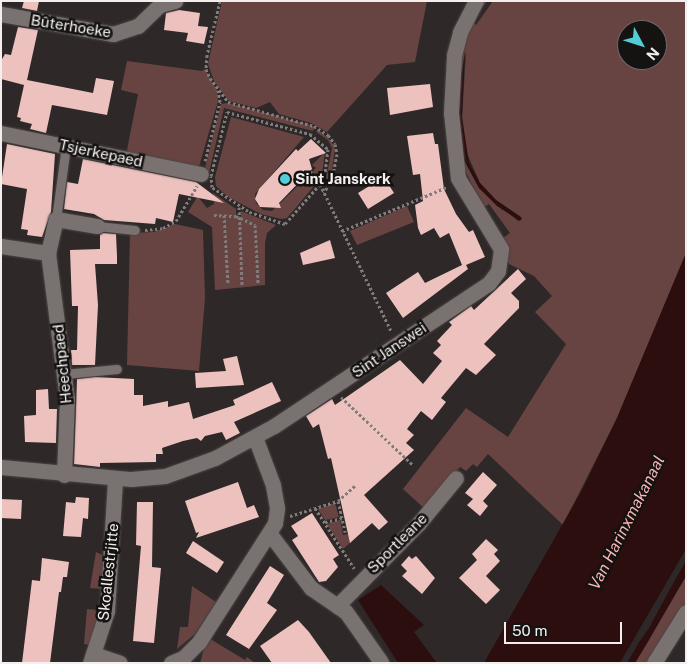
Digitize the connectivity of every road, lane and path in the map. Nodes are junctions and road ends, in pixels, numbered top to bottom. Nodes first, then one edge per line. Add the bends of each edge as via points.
1 (220, 1) edge
2 (476, 1) edge
3 (164, 2) edge
4 (1, 14) edge
5 (218, 89) junction
6 (228, 102) junction
7 (220, 103) junction
8 (317, 127) junction
9 (1, 133) edge
10 (313, 135) junction
11 (66, 146) junction
12 (310, 171) dead end
13 (201, 174) junction
14 (459, 181) junction
15 (320, 184) junction
16 (324, 193) junction
17 (239, 206) junction
18 (214, 215) dead end
19 (224, 216) junction
20 (239, 217) junction
21 (56, 219) junction
22 (97, 226) joint
23 (135, 230) joint
24 (342, 231) junction
25 (1, 246) edge
26 (48, 253) junction
27 (258, 283) dead end
28 (228, 284) dead end
29 (242, 286) dead end
30 (398, 345) junction
31 (117, 369) dead end
32 (64, 374) junction
33 (332, 388) junction
34 (255, 437) junction
35 (413, 465) dead end
36 (1, 467) edge
37 (64, 475) junction
38 (456, 478) dead end
39 (115, 480) junction
40 (356, 485) dead end
41 (338, 501) junction
42 (315, 508) junction
43 (286, 517) dead end
44 (342, 518) junction
45 (324, 522) junction
46 (345, 532) dead end
47 (270, 534) junction
48 (363, 577) junction
49 (338, 606) junction
50 (686, 612) edge
51 (92, 658) edge
52 (180, 661) edge
53 (381, 662) edge
54 (120, 663) edge
55 (654, 663) edge

1 - 5 path via 206,69
2 - 14 street, Sint Janswei via 460,32 452,78 452,132
3 - 4 street, Bûterhoeke via 138,26 113,34
5 - 6 path
5 - 7 path
6 - 7 path
6 - 8 path
7 - 13 path
8 - 10 path
8 - 16 path via 336,147 333,174
9 - 11 street, Tsjerkepaed
10 - 15 path via 328,149 325,174
10 - 17 path via 227,112 211,182 216,193
11 - 13 street, Tsjerkepaed
11 - 21 lane
12 - 15 path
13 - 23 path via 194,194 176,221 163,228
14 - 24 path
14 - 30 street, Sint Janswei via 501,249 498,271 489,283
15 - 16 path
15 - 17 path via 285,224
16 - 24 path
17 - 20 path
18 - 19 path
19 - 20 path
19 - 28 path
20 - 27 path via 255,225
20 - 29 path
21 - 22 street
21 - 26 street, Heechpaed
22 - 23 lane
24 - 30 path
25 - 26 street
26 - 32 street, Heechpaed
30 - 33 street, Sint Janswei
31 - 32 lane
32 - 37 street, Heechpaed via 67,400
33 - 34 street, Sint Janswei
33 - 35 path
34 - 39 street, Sint Janswei via 231,452 165,476
34 - 47 street via 276,496 277,516
36 - 37 street, Sint Janswei
37 - 39 street, Sint Janswei
38 - 48 street, Sportleane via 419,523
39 - 51 street, Skoallestrjitte via 107,611
40 - 41 path
41 - 42 path
41 - 44 path
42 - 43 path
42 - 45 path
44 - 45 path
44 - 46 path
45 - 48 path via 352,567
47 - 49 street via 311,588
47 - 52 street via 199,642
48 - 49 street, Sportleane
49 - 53 street via 352,620
50 - 55 street
51 - 54 street

